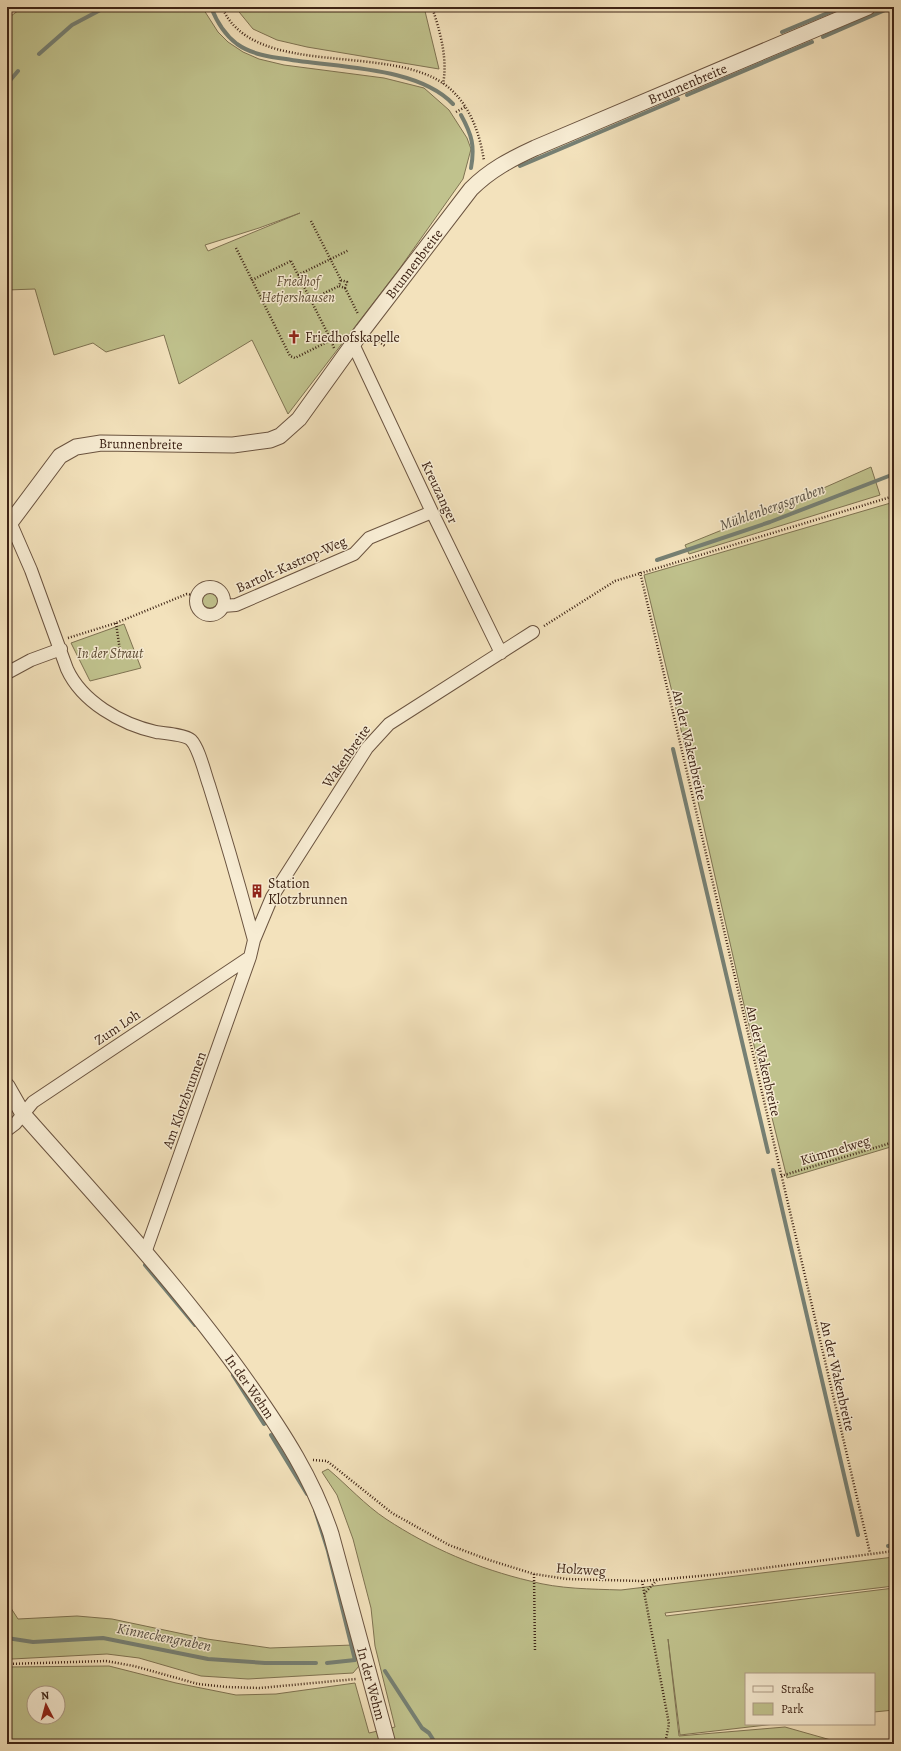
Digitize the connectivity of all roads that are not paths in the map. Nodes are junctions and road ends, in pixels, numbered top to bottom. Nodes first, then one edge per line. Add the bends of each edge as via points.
1 (868, 7) edge
2 (354, 344) junction
3 (432, 512) junction
4 (9, 525) edge
5 (223, 606) junction
6 (533, 632) road end
7 (59, 646) junction
8 (501, 653) junction
9 (7, 673) edge
10 (254, 940) junction
11 (250, 957) junction
12 (7, 1086) edge
13 (23, 1114) junction
14 (7, 1130) edge
15 (145, 1253) junction
16 (388, 1744) edge

1 - 2 street, Brunnenbreite via 535,148 486,174 471,189
2 - 3 street, Kreuzanger
2 - 4 street, Brunnenbreite via 299,419 280,436 253,444 108,443 76,447 60,456
3 - 5 street, Bartolt-Kastrop-Weg via 369,538 354,554 236,605
3 - 8 street, Kreuzanger
4 - 7 street via 31,570
5 - 5 street, Bartolt-Kastrop-Weg via 219,612 212,615 204,614 196,603 197,596 201,590 208,587 216,588 224,599
6 - 8 street, Wakenbreite
7 - 9 street
7 - 10 street via 73,681 81,691 104,709 132,724 191,740 202,764
8 - 10 street, Wakenbreite via 389,724 367,748 272,897
10 - 11 street, Wakenbreite
11 - 13 street, Zum Loh via 33,1102
11 - 15 street, Am Klotzbrunnen
12 - 13 street, In der Wehm
13 - 14 street, Zum Loh
13 - 15 street, In der Wehm
15 - 16 street, In der Wehm via 196,1312 234,1363 297,1458 321,1504

